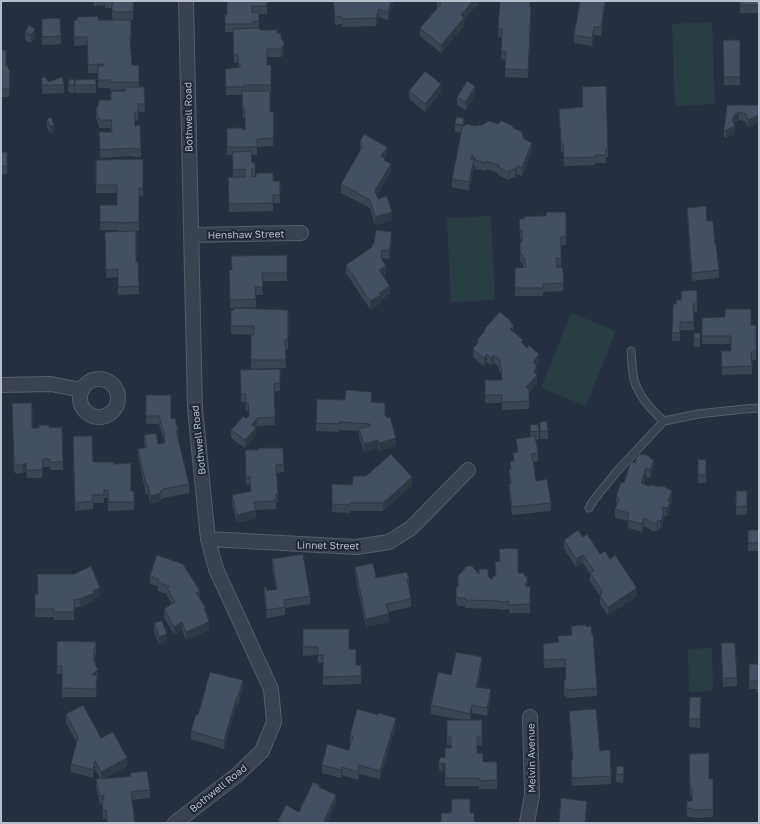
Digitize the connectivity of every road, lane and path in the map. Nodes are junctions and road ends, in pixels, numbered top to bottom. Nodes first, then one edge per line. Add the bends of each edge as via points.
1 (186, 1) edge
2 (301, 233) dead end
3 (191, 235) junction
4 (631, 351) dead end
5 (1, 385) edge
6 (81, 390) dead end
7 (759, 408) edge
8 (664, 421) junction
9 (468, 470) dead end
10 (589, 508) dead end
11 (208, 539) junction
12 (530, 717) dead end
13 (175, 823) edge
14 (527, 823) edge

1 - 3 street, Bothwell Road
2 - 3 street, Henshaw Street
3 - 11 street, Bothwell Road via 195,409
4 - 8 lane via 634,380 642,397 652,411
5 - 6 street via 51,384
7 - 8 lane via 698,414
8 - 10 lane via 618,470
9 - 11 street, Linnet Street via 411,528 388,542 356,547
11 - 13 street, Bothwell Road via 216,570 271,689 274,722 262,751 237,776
12 - 14 street, Melvin Avenue via 532,795

